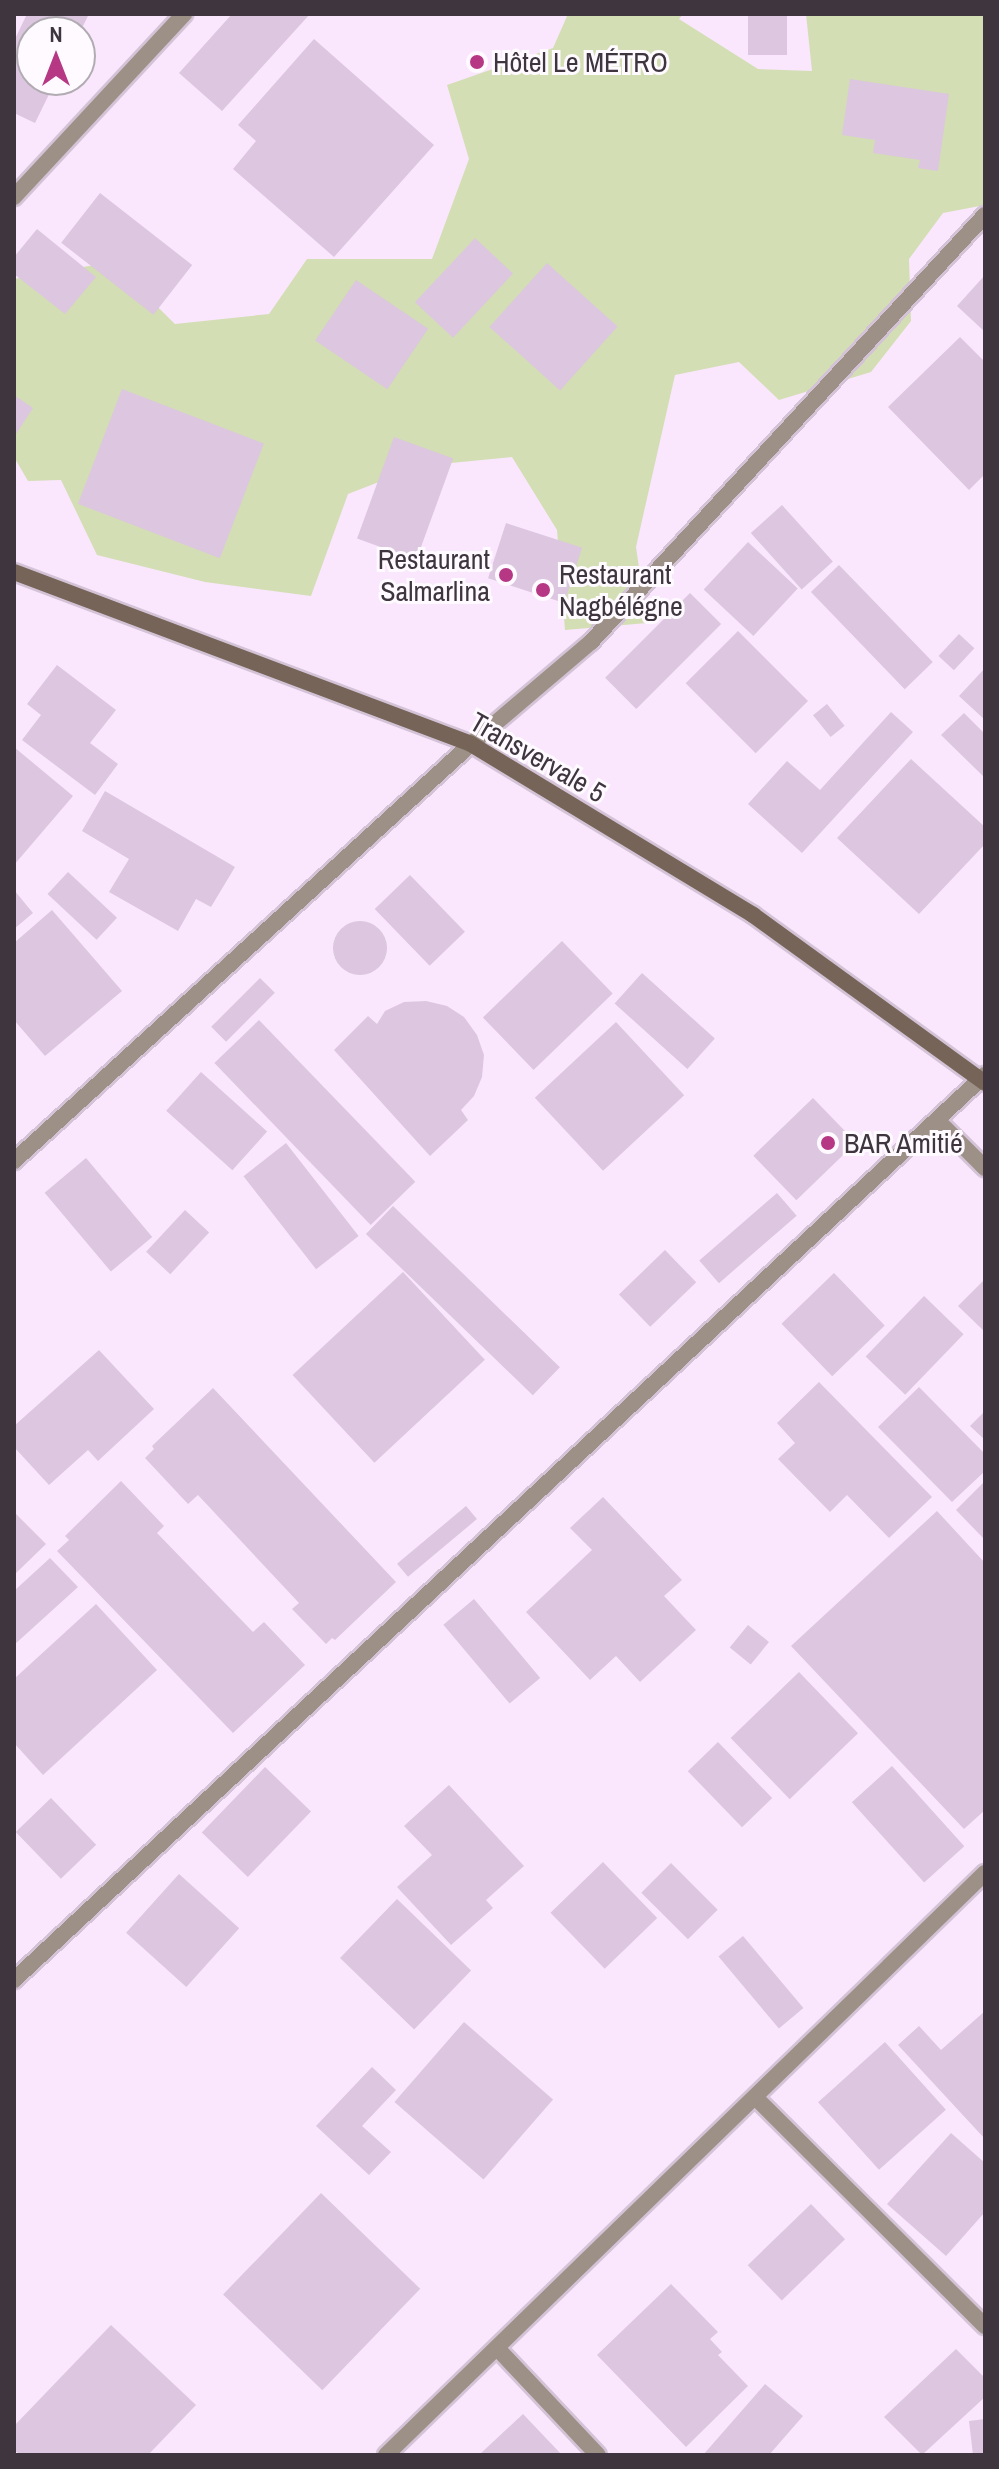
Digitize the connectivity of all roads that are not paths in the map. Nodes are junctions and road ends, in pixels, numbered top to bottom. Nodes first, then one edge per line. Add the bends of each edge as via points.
1 (184, 14) edge
2 (14, 197) edge
3 (985, 215) edge
4 (14, 572) edge
5 (471, 744) junction
6 (984, 1079) edge
7 (937, 1120) junction
8 (14, 1161) edge
9 (985, 1168) edge
10 (985, 1873) edge
11 (14, 1980) edge
12 (756, 2098) junction
13 (985, 2326) edge
14 (497, 2348) junction
15 (386, 2455) edge
16 (598, 2455) edge

1 - 2 street
3 - 5 street via 591,642
4 - 5 main road, Transvervale 5
5 - 6 main road, Transvervale 5 via 753,915
5 - 8 street
6 - 7 street
7 - 9 street
7 - 11 street
10 - 12 street
12 - 13 street
12 - 14 street
14 - 15 street
14 - 16 street

